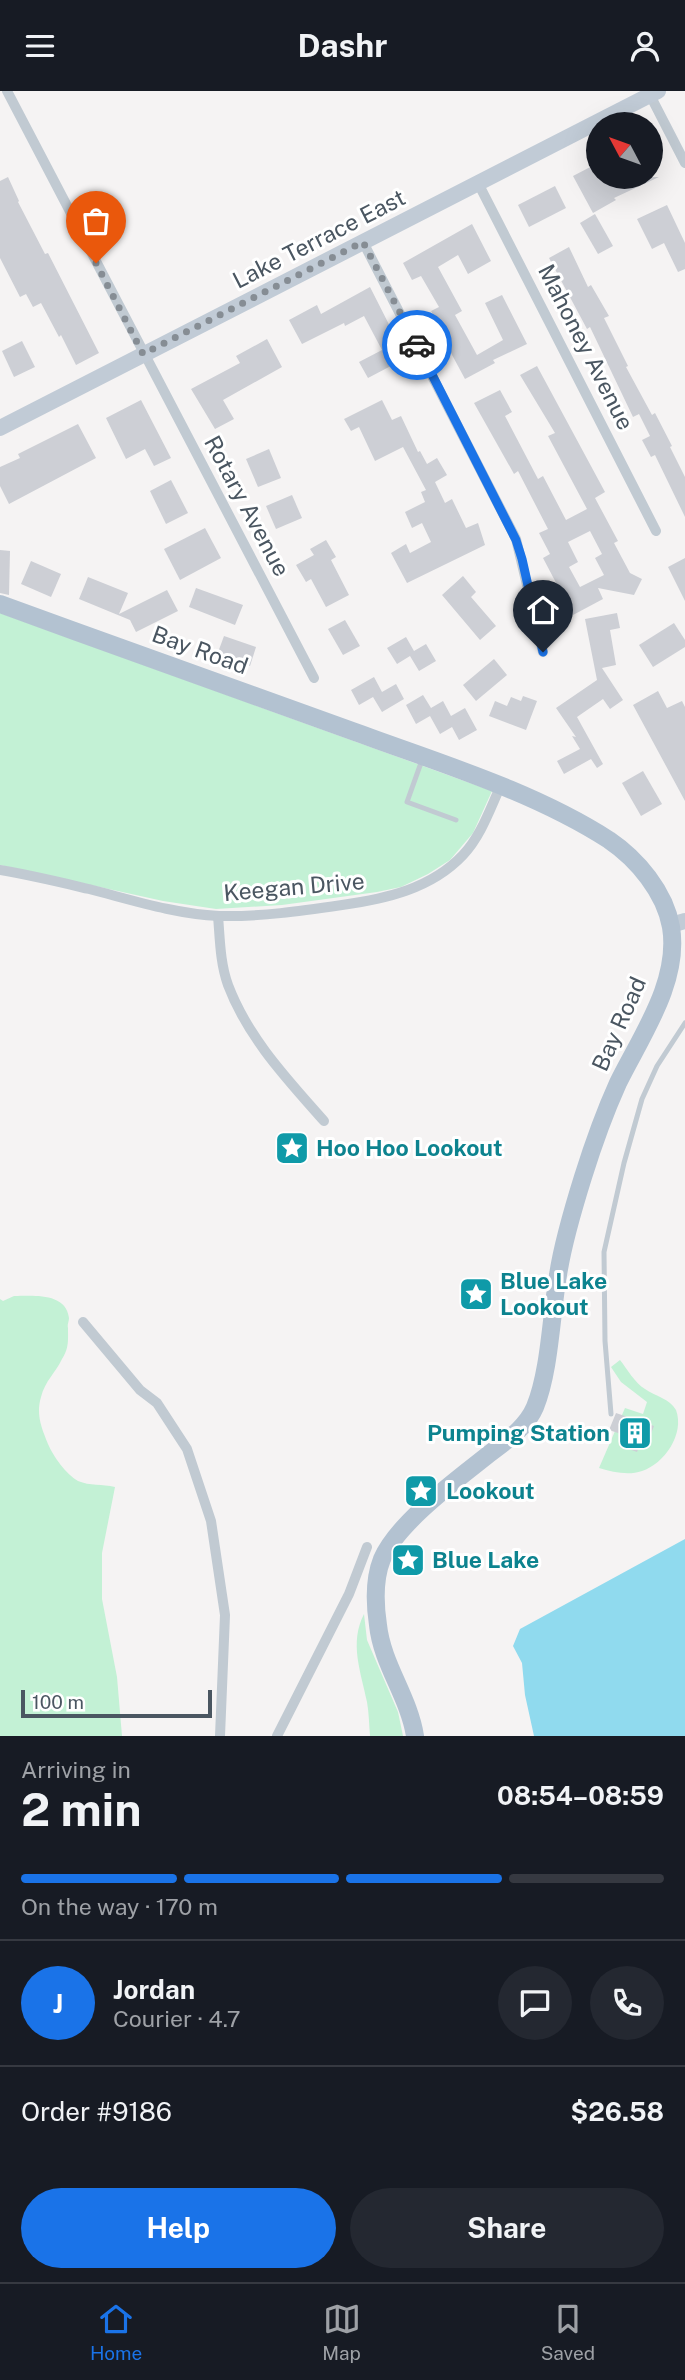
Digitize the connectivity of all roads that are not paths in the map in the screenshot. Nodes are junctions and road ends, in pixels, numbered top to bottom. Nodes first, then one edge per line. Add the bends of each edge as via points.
1 (7, 91) edge
2 (644, 95) edge
3 (685, 163) edge
4 (478, 183) junction
5 (363, 242) junction
6 (143, 354) junction
7 (0, 428) edge
8 (656, 531) dead end
9 (0, 604) edge
10 (543, 652) dead end
11 (314, 678) dead end
12 (423, 757) junction
13 (501, 785) junction
14 (456, 820) dead end
15 (0, 870) edge
16 (218, 916) junction
17 (678, 923) edge
18 (685, 1023) edge
19 (324, 1121) dead end
20 (83, 1322) dead end
21 (611, 1415) dead end
22 (367, 1547) dead end
23 (220, 1736) edge
24 (277, 1736) edge
25 (415, 1736) edge

1 - 6 street, Rotary Avenue
2 - 3 street
2 - 4 street, Lake Terrace East
4 - 5 street, Lake Terrace East
4 - 8 street, Mahoney Avenue
5 - 6 street, Lake Terrace East
5 - 10 street via 516,540
6 - 7 street, Lake Terrace East
6 - 11 street, Rotary Avenue
9 - 12 main road, Bay Road
12 - 13 main road, Bay Road
12 - 14 lane via 407,802
13 - 16 street, Keegan Drive via 463,855 405,892 282,913
13 - 17 main road, Bay Road via 584,826 637,862
15 - 16 street, Keegan Drive via 161,908
16 - 19 street via 228,984 244,1018 271,1062
17 - 25 main road, Bay Road via 667,976 605,1114 570,1221 535,1408 522,1428 430,1501 383,1557 376,1602 378,1630
18 - 21 lane via 642,1099 606,1239 604,1296
20 - 23 street via 139,1390 157,1403 187,1449 211,1521 225,1615
22 - 24 street via 349,1594

